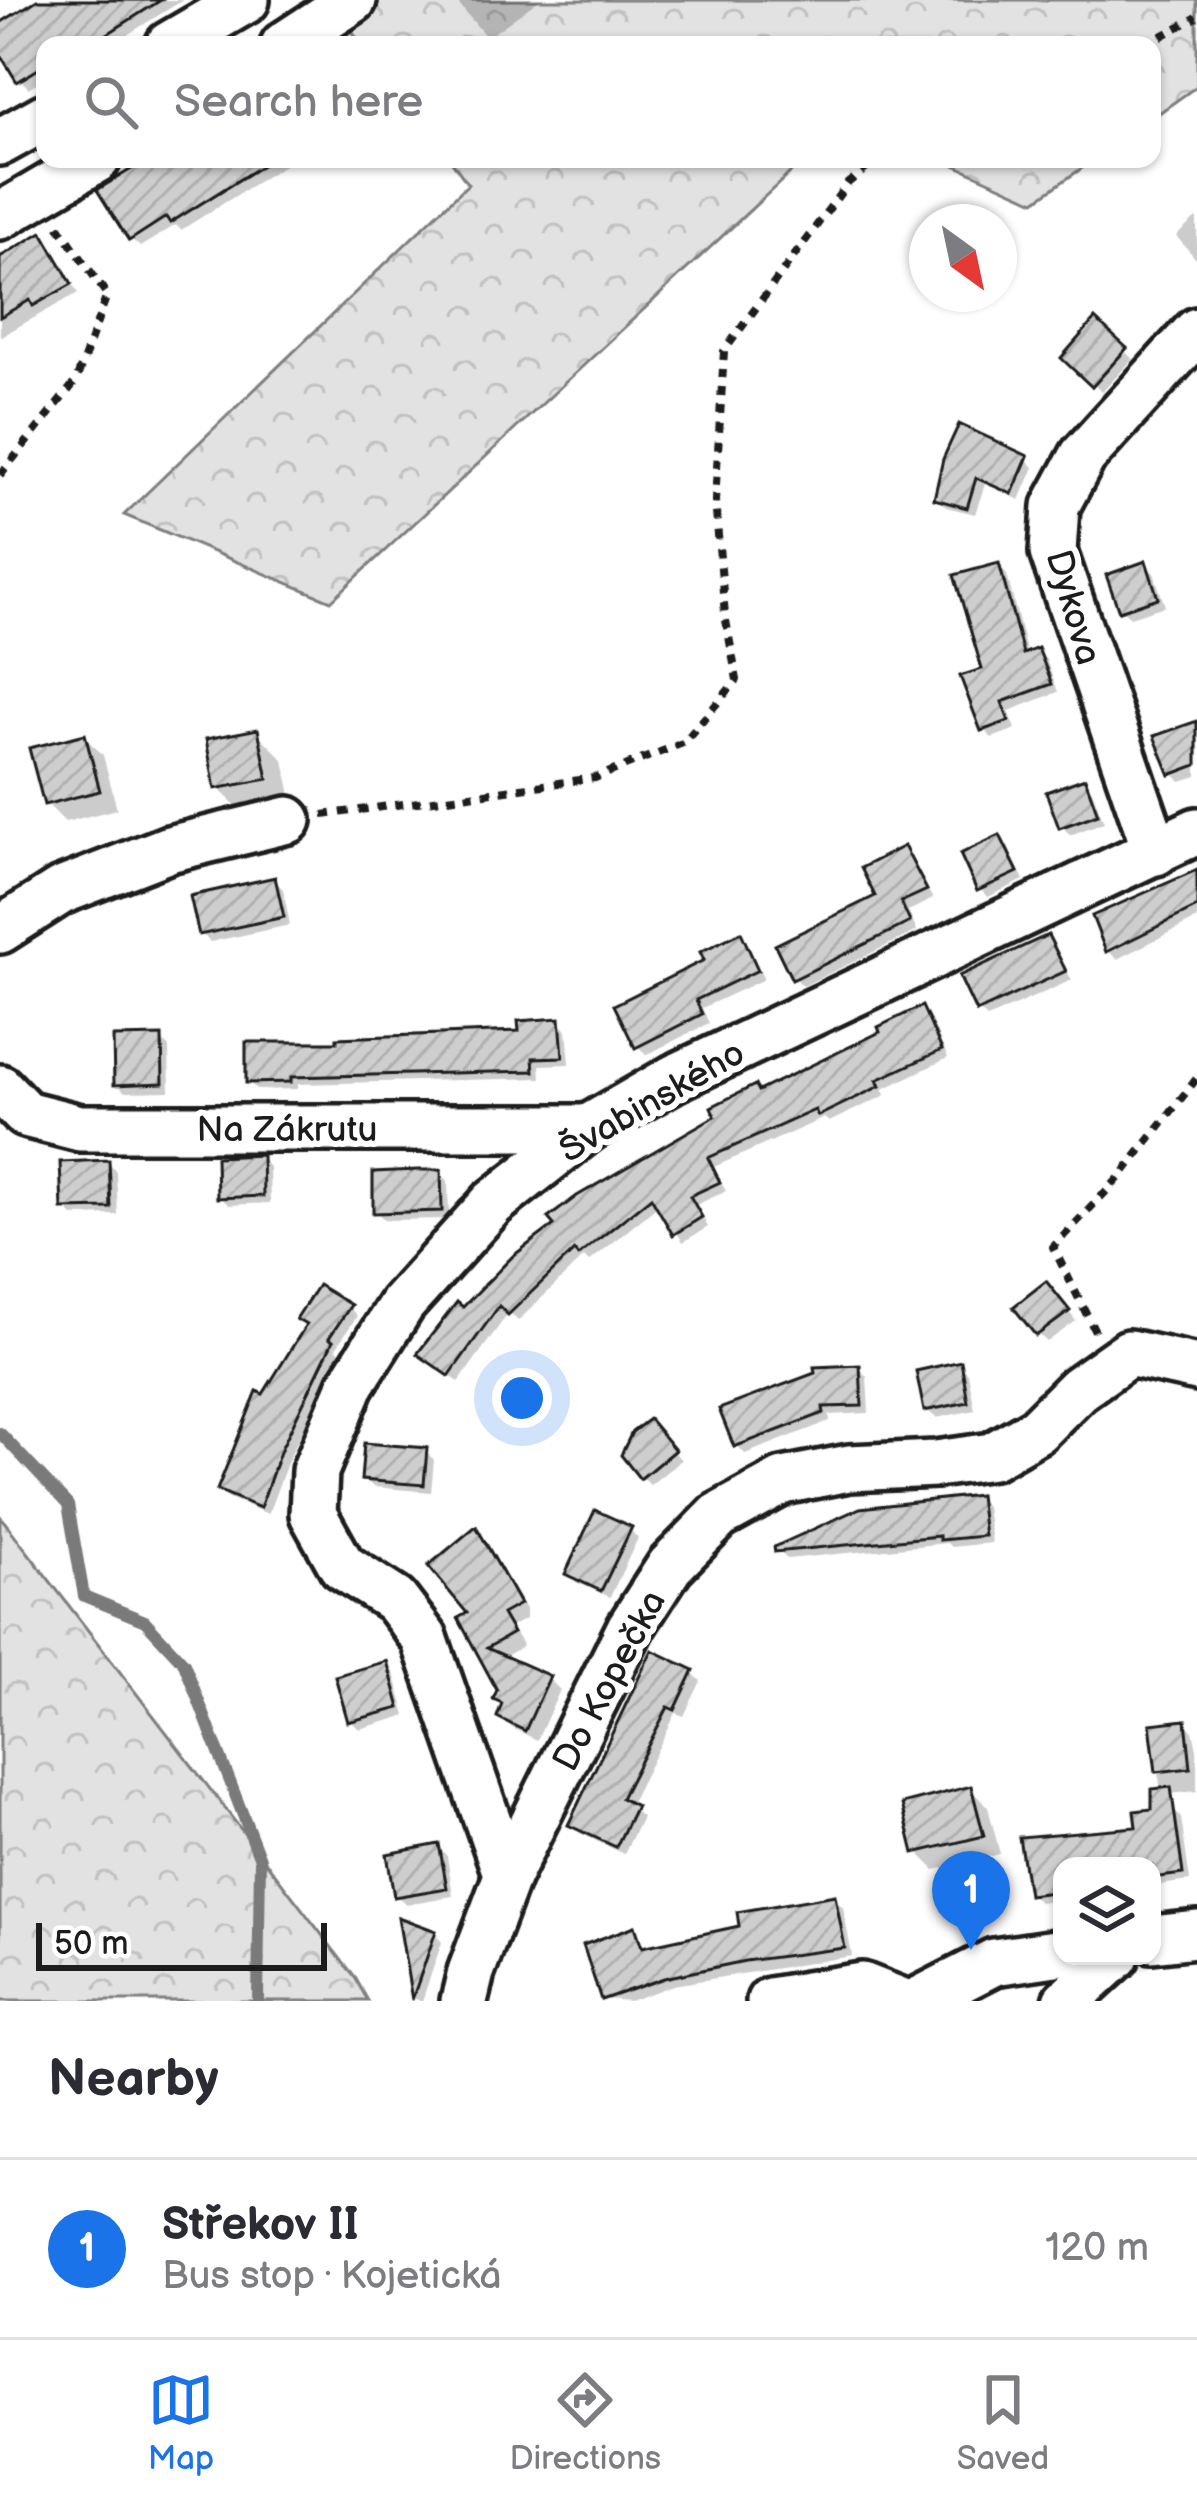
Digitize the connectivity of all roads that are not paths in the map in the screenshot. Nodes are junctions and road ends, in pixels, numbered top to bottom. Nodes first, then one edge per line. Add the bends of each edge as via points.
1 (246, 0) edge
2 (353, 0) edge
3 (184, 36) edge
4 (298, 36) edge
5 (36, 122) edge
6 (0, 142) edge
7 (82, 168) edge
8 (19, 205) edge
9 (1197, 331) edge
10 (288, 820) road end
11 (1197, 831) edge
12 (1156, 852) junction
13 (0, 930) edge
14 (0, 1088) edge
15 (588, 1128) junction
16 (1197, 1368) edge
17 (507, 1876) junction
18 (1197, 1934) edge
19 (1161, 1938) edge
20 (1053, 1953) edge
21 (1106, 1965) edge
22 (464, 2001) edge
23 (770, 2001) edge
24 (900, 2001) edge
25 (918, 2001) edge
26 (1067, 2001) edge

1 - 3 street
2 - 4 street
5 - 6 street
7 - 8 street
9 - 12 street, Dykova via 1082,456 1056,506 1053,552
10 - 13 street via 169,849 61,891
11 - 12 street, Švabinského
12 - 15 street, Švabinského via 674,1078
14 - 15 street, Na Zákrutu via 25,1114 80,1128
15 - 17 street, Švabinského via 493,1203 401,1304 351,1385 315,1471 313,1514 341,1566 395,1600 424,1638
16 - 17 street, Do Kopečka via 1129,1353 1037,1430 992,1456 783,1481 719,1516 670,1566 630,1628
17 - 22 street
18 - 19 street
20 - 25 street via 994,1962
21 - 26 street
23 - 24 street via 862,1986

